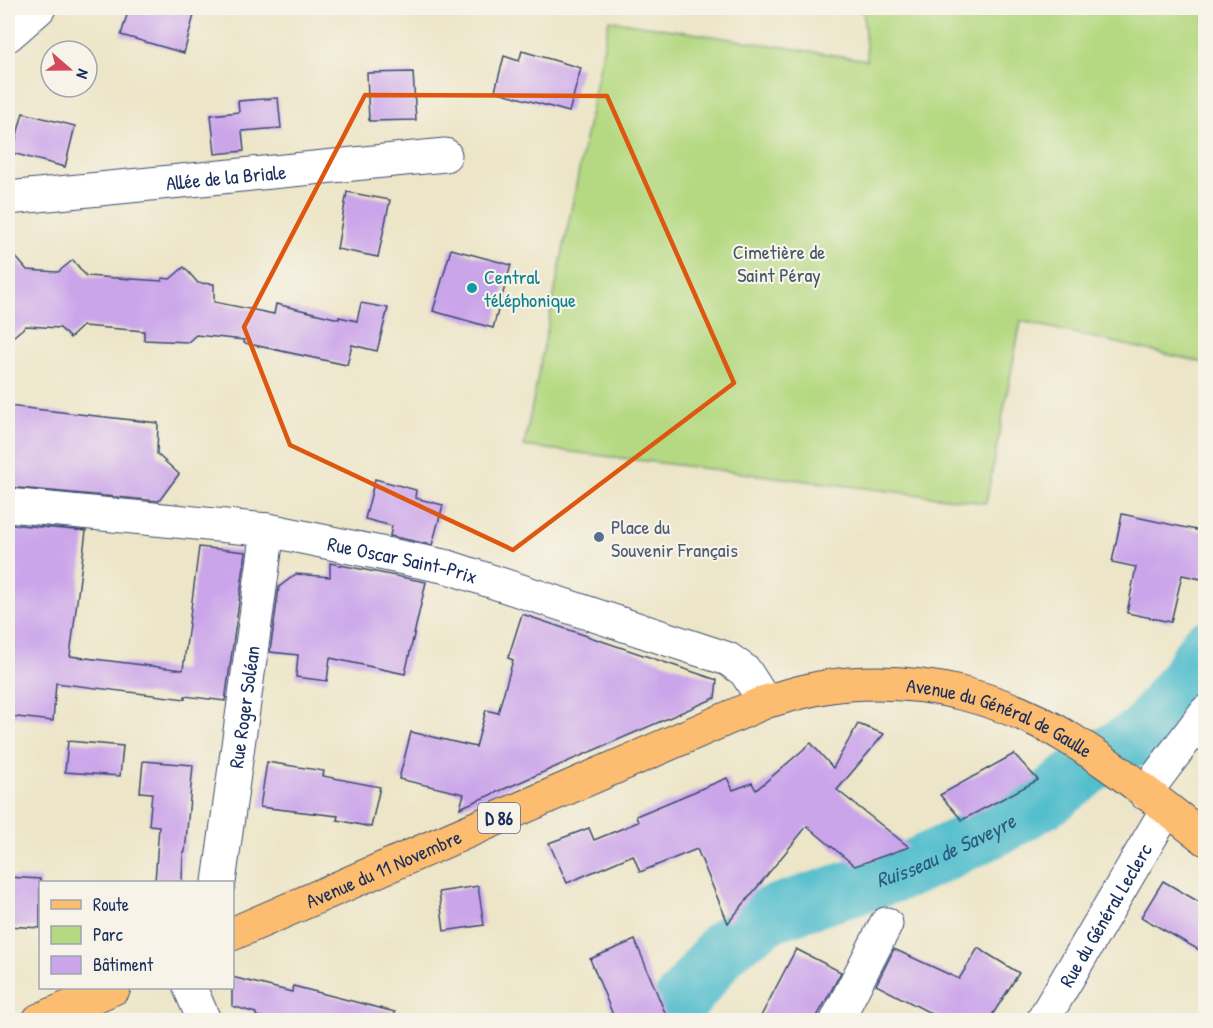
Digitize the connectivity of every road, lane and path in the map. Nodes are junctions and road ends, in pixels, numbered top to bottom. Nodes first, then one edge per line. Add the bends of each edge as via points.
1 (39, 8) edge
2 (8, 35) edge
3 (445, 155) dead end
4 (8, 198) edge
5 (8, 505) edge
6 (268, 530) junction
7 (765, 702) junction
8 (1206, 711) edge
9 (1156, 801) junction
10 (1206, 839) edge
11 (219, 881) edge
12 (886, 924) dead end
13 (234, 933) edge
14 (109, 989) edge
15 (191, 989) edge
16 (39, 1020) edge
17 (204, 1020) edge
18 (837, 1020) edge
19 (1043, 1020) edge

1 - 2 street
3 - 4 street, Allée de la Briale
5 - 6 street, Rue Oscar Saint-Prix
6 - 7 street, Rue Oscar Saint-Prix via 448,567 728,659 745,671
6 - 11 street, Rue Roger Soléan
7 - 9 main road, Avenue du Général de Gaulle / D 86 via 809,690 891,683 937,687 980,697 1028,716 1078,744
7 - 13 main road, Avenue du 11 Novembre / D 86
8 - 9 street, Rue du Général Leclerc
9 - 10 main road, Avenue du Général de Gaulle / D 86
9 - 19 street, Rue du Général Leclerc
12 - 18 street
14 - 16 main road
15 - 17 street

